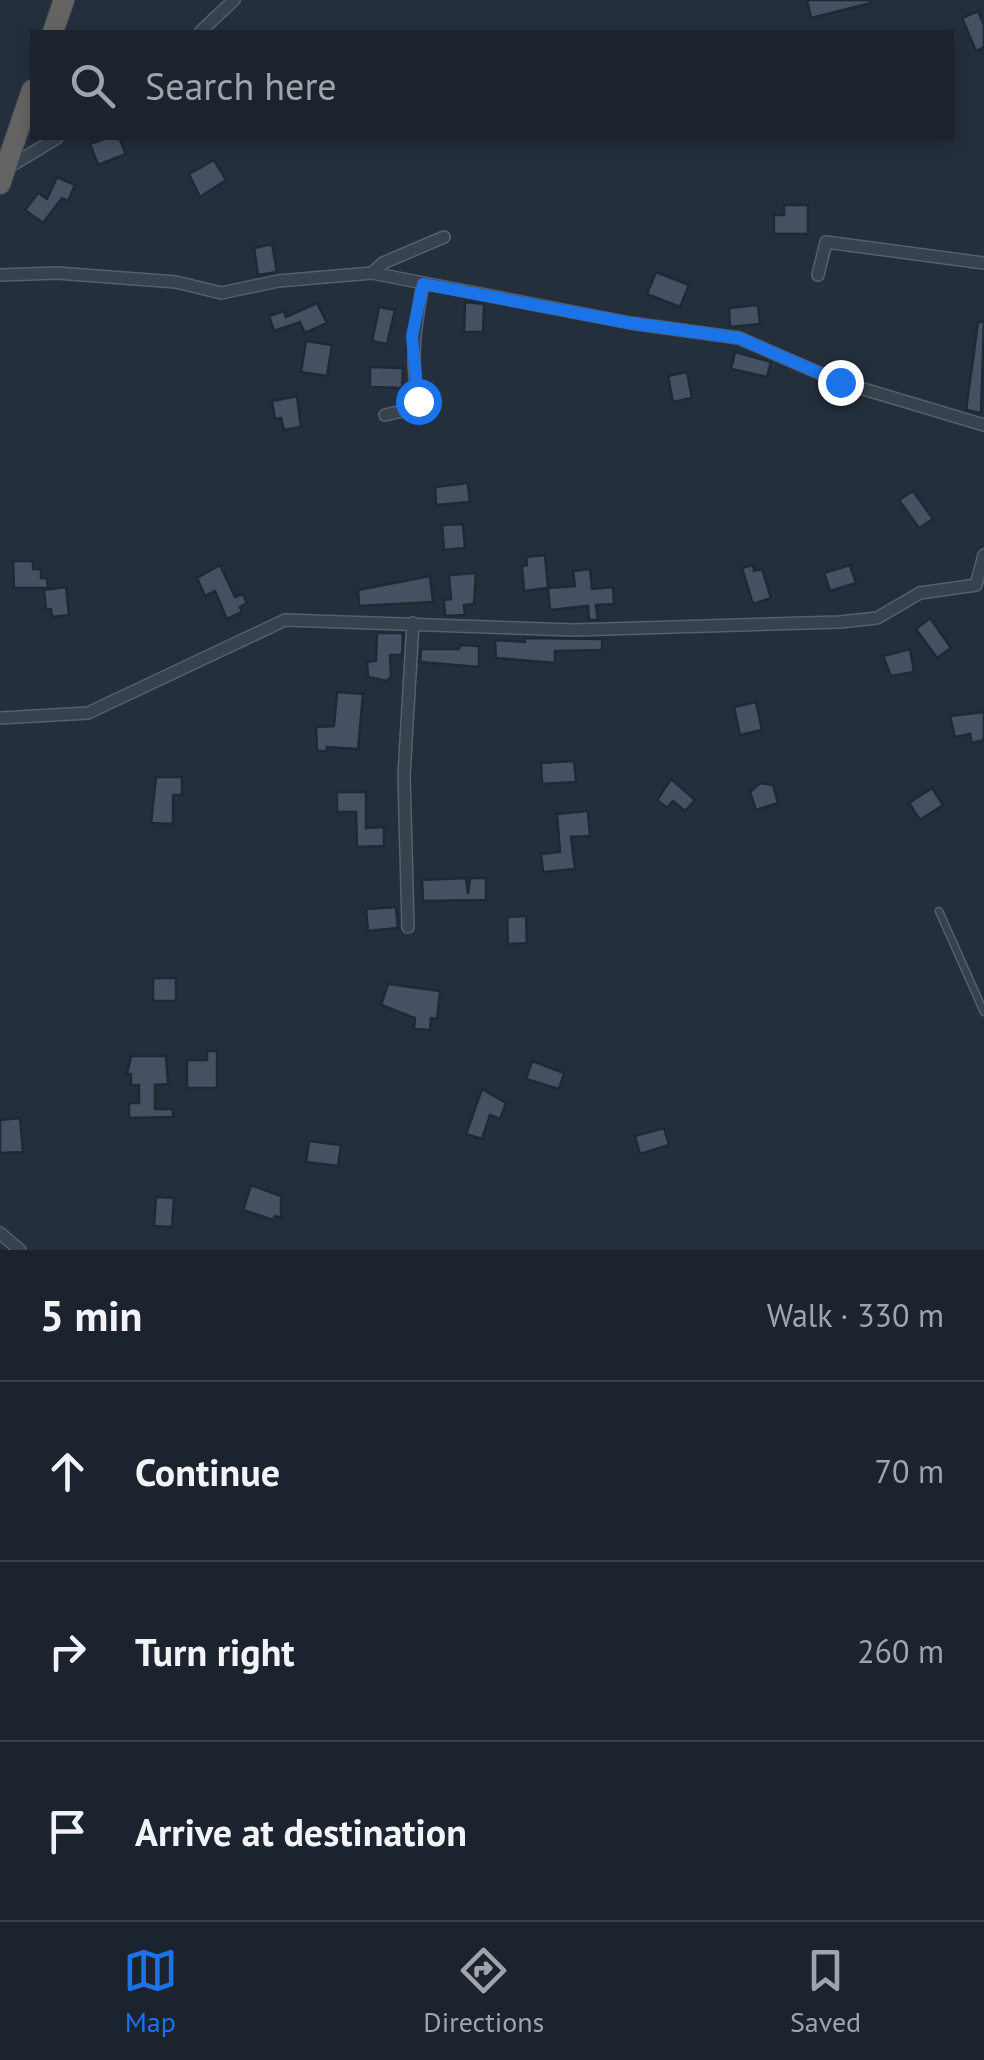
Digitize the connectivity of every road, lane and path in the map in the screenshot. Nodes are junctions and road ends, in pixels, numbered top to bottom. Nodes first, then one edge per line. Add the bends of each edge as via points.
1 (64, 0) edge
2 (234, 0) edge
3 (54, 30) edge
4 (202, 30) edge
5 (30, 96) edge
6 (53, 140) edge
7 (2, 177) edge
8 (444, 237) dead end
9 (984, 263) edge
10 (372, 273) junction
11 (818, 274) dead end
12 (0, 275) edge
13 (423, 284) junction
14 (385, 415) dead end
15 (984, 425) edge
16 (984, 555) edge
17 (412, 623) junction
18 (0, 718) edge
19 (940, 912) dead end
20 (408, 927) dead end
21 (984, 1012) edge
22 (0, 1233) edge
23 (20, 1250) edge

1 - 3 highway
2 - 4 street
5 - 7 highway
6 - 7 street
8 - 10 street
9 - 11 street via 826,242
10 - 12 street via 221,293 176,282
10 - 13 street
13 - 14 street via 412,336 420,407
13 - 15 street via 739,338 840,382
16 - 17 street via 976,585 920,593 877,618 574,630
17 - 18 street via 284,620 88,713
17 - 20 street via 404,775
19 - 21 lane
22 - 23 street

